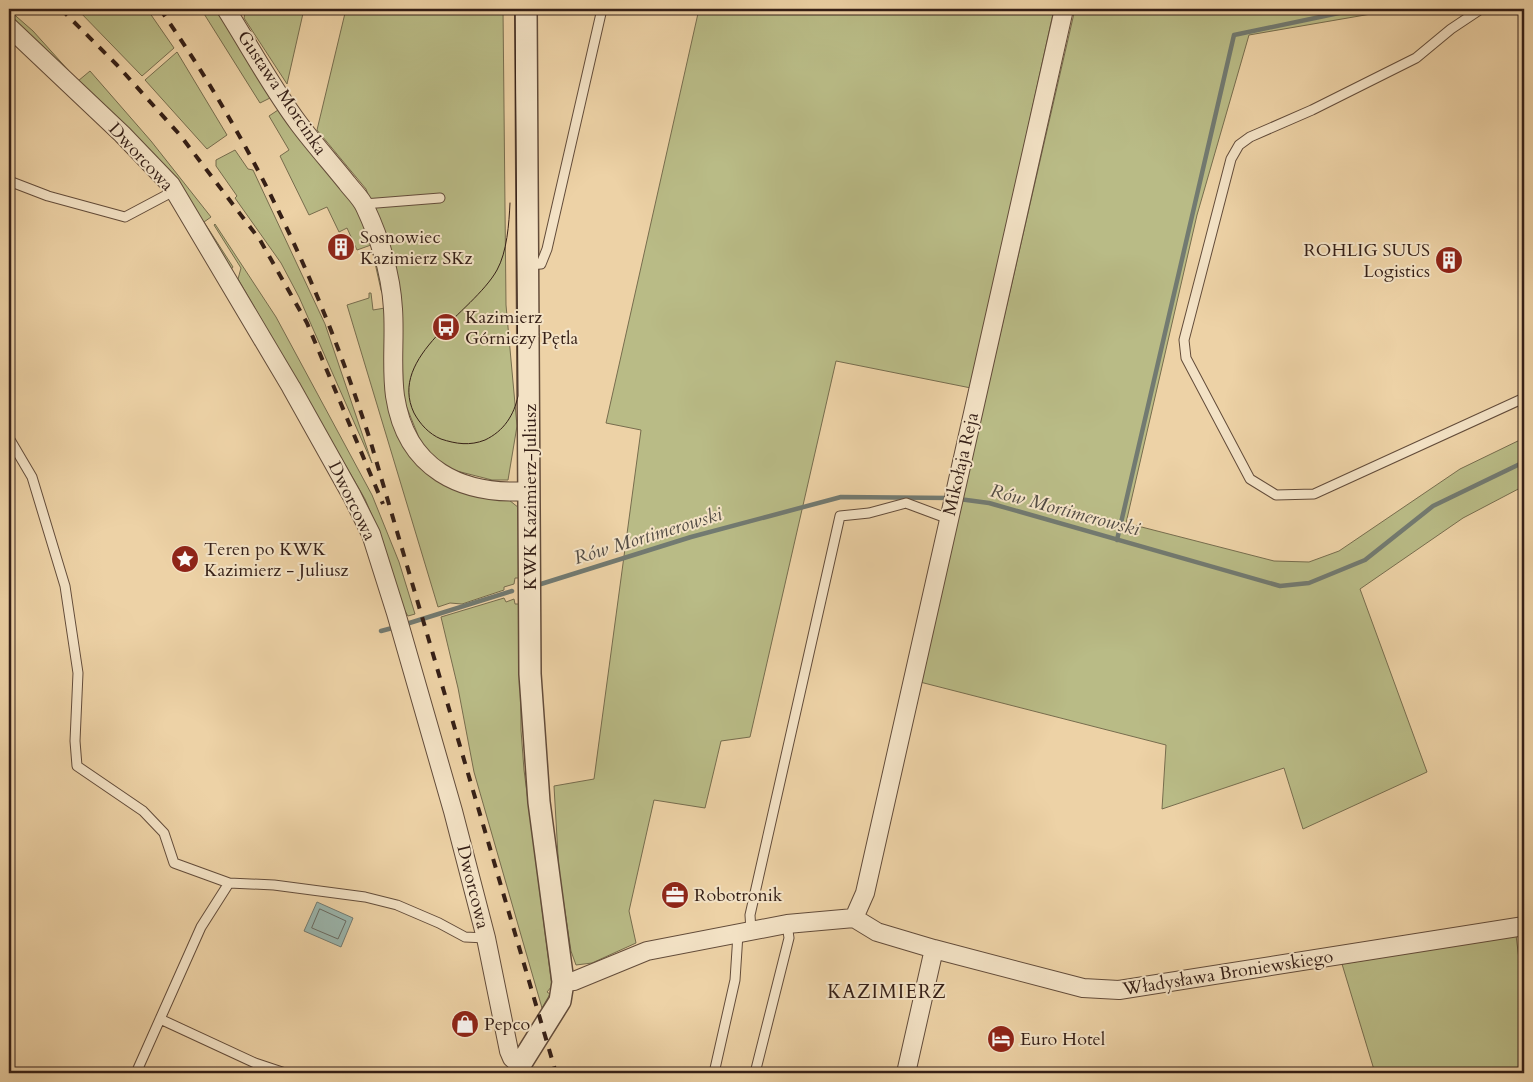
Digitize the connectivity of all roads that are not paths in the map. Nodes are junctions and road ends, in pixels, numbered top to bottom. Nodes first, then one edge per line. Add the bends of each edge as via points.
1 (226, 9) edge
2 (526, 9) edge
3 (602, 9) edge
4 (1064, 9) edge
5 (1481, 9) edge
6 (9, 27) edge
7 (9, 181) edge
8 (174, 191) junction
9 (440, 198) dead end
10 (364, 204) junction
11 (528, 266) junction
12 (1524, 398) edge
13 (9, 438) edge
14 (530, 491) junction
15 (950, 517) junction
16 (229, 883) junction
17 (854, 918) junction
18 (787, 924) junction
19 (1524, 926) edge
20 (745, 932) junction
21 (486, 938) junction
22 (934, 949) junction
23 (564, 982) junction
24 (160, 1019) junction
25 (520, 1069) edge
26 (136, 1073) edge
27 (285, 1073) edge
28 (714, 1073) edge
29 (755, 1073) edge
30 (906, 1073) edge

1 - 10 street, Gustawa Morcinka via 299,124
2 - 11 street, KWK Kazimierz-Juliusz
3 - 11 lane via 547,250 541,264
4 - 15 street, Mikołaja Reja
5 - 12 lane via 1416,58 1239,145 1232,159 1184,340 1186,358 1250,479 1276,495 1314,494
6 - 8 street, Dworcowa via 122,134
7 - 8 lane via 48,196 125,217
8 - 21 street, Dworcowa via 291,387 371,534 453,811
9 - 10 lane
10 - 14 street, Gustawa Morcinka via 388,272 393,308 395,395 410,443 422,459 463,484 504,491
11 - 14 street, KWK Kazimierz-Juliusz
13 - 16 lane via 32,478 65,586 78,673 77,766 143,811 164,833 174,863
14 - 23 street, KWK Kazimierz-Juliusz via 530,674 537,772
15 - 17 street, Mikołaja Reja via 866,893
15 - 20 lane via 906,503 869,513 840,516
16 - 21 lane via 274,885 365,897 398,905 465,937
16 - 24 lane via 201,927
17 - 18 street
17 - 22 street, Władysława Broniewskiego via 878,932
18 - 20 street
18 - 29 lane via 788,938
19 - 22 street, Władysława Broniewskiego via 1119,990 1083,988
20 - 23 street via 647,951 574,981
20 - 28 lane
21 - 25 street, Dworcowa via 509,1051
22 - 30 street
23 - 25 street via 560,1000
24 - 26 lane
24 - 27 lane via 255,1063

